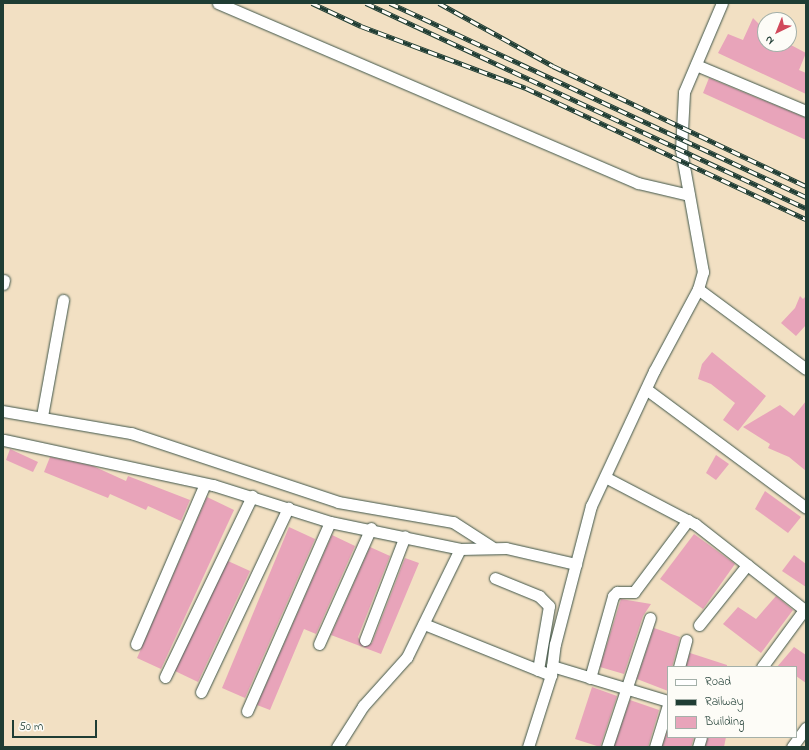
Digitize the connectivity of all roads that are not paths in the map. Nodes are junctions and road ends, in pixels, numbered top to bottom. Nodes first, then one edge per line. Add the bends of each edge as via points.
1 (218, 3) edge
2 (722, 3) edge
3 (696, 65) junction
4 (806, 111) edge
5 (689, 196) junction
6 (4, 280) edge
7 (3, 284) edge
8 (698, 289) junction
9 (63, 300) dead end
10 (806, 369) edge
11 (646, 389) junction
12 (3, 411) edge
13 (42, 416) junction
14 (4, 440) edge
15 (604, 477) junction
16 (205, 484) junction
17 (252, 496) junction
18 (288, 508) junction
19 (806, 508) edge
20 (688, 520) junction
21 (330, 522) junction
22 (371, 528) junction
23 (405, 536) junction
24 (492, 548) junction
25 (460, 549) junction
26 (576, 564) junction
27 (747, 565) junction
28 (495, 578) dead end
29 (805, 610) edge
30 (650, 618) dead end
31 (424, 624) junction
32 (699, 625) dead end
33 (365, 640) dead end
34 (686, 640) dead end
35 (136, 644) dead end
36 (319, 644) dead end
37 (679, 666) edge
38 (763, 666) edge
39 (538, 670) junction
40 (551, 671) junction
41 (165, 677) dead end
42 (590, 678) junction
43 (627, 689) junction
44 (201, 692) dead end
45 (667, 701) edge
46 (667, 708) edge
47 (247, 711) dead end
48 (802, 727) edge
49 (797, 737) edge
50 (796, 738) edge
51 (337, 747) edge
52 (528, 747) edge
53 (607, 747) edge
54 (655, 747) edge
55 (792, 747) edge

1 - 5 street via 638,183
2 - 3 street
3 - 4 street
3 - 5 street via 684,92 681,150
5 - 8 street via 703,272
6 - 7 street
8 - 10 street
8 - 11 street
9 - 13 street
11 - 15 street
11 - 19 street
12 - 13 street
13 - 24 street via 131,433 338,502 453,522
14 - 16 street
15 - 20 street
15 - 26 street via 591,506
16 - 17 street
16 - 35 street
17 - 18 street
17 - 41 street
18 - 21 street
18 - 44 street
20 - 27 street
20 - 42 street via 634,592 617,592 613,596
21 - 22 street
21 - 47 street
22 - 23 street
22 - 36 street
23 - 25 street
23 - 33 street
24 - 25 street
24 - 26 street
25 - 31 street
26 - 40 street
27 - 29 street
27 - 32 street
28 - 39 street via 539,596 549,606
29 - 38 street
30 - 43 street
31 - 39 street
31 - 51 street via 407,657 363,706
34 - 37 street
39 - 40 street
40 - 42 street
40 - 52 street
42 - 43 street
43 - 45 street
43 - 53 street
46 - 54 street
48 - 49 street
50 - 55 street

